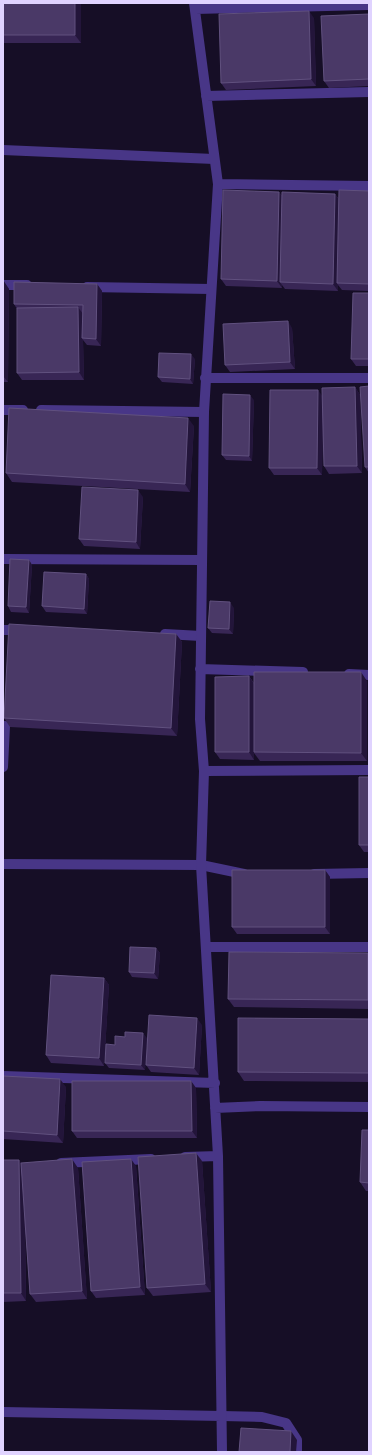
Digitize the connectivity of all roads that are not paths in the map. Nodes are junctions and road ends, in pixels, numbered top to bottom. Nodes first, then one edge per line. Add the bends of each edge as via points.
1 (369, 5) edge
2 (194, 6) edge
3 (369, 92) edge
4 (206, 96) junction
5 (3, 150) edge
6 (214, 159) junction
7 (218, 184) junction
8 (369, 186) edge
9 (3, 285) edge
10 (35, 286) edge
11 (75, 286) edge
12 (211, 289) junction
13 (205, 378) junction
14 (369, 378) edge
15 (3, 410) edge
16 (204, 412) junction
17 (3, 558) edge
18 (202, 560) junction
19 (3, 630) edge
20 (35, 630) edge
21 (153, 634) edge
22 (201, 636) junction
23 (200, 669) junction
24 (315, 673) edge
25 (338, 674) edge
26 (369, 675) edge
27 (3, 726) edge
28 (3, 767) edge
29 (369, 770) edge
30 (204, 771) junction
31 (3, 864) edge
32 (201, 865) junction
33 (369, 873) edge
34 (254, 874) edge
35 (300, 874) edge
36 (369, 947) edge
37 (206, 948) junction
38 (3, 1076) edge
39 (215, 1083) junction
40 (369, 1107) edge
41 (215, 1108) junction
42 (218, 1156) junction
43 (163, 1158) edge
44 (178, 1158) edge
45 (51, 1163) edge
46 (3, 1412) edge
47 (222, 1416) junction
48 (222, 1452) edge
49 (297, 1452) edge

1 - 2 street
2 - 4 street
3 - 4 street
4 - 6 street
5 - 6 street
6 - 7 street
7 - 8 street
7 - 12 street
9 - 10 street
11 - 12 street
12 - 13 street
13 - 14 street
13 - 16 street
15 - 16 street
16 - 18 street
17 - 18 street
18 - 22 street
19 - 20 street
21 - 22 street
22 - 23 street
23 - 24 street
23 - 30 street
25 - 26 street
27 - 28 street
29 - 30 street
30 - 32 street
31 - 32 street
32 - 34 street via 224,871
32 - 37 street
33 - 35 street
36 - 37 street
37 - 39 street
38 - 39 street
39 - 41 street
40 - 41 street
41 - 42 street
42 - 44 street
42 - 47 street
43 - 45 street
46 - 47 street
47 - 48 street
47 - 49 street via 262,1417 286,1423 297,1440

